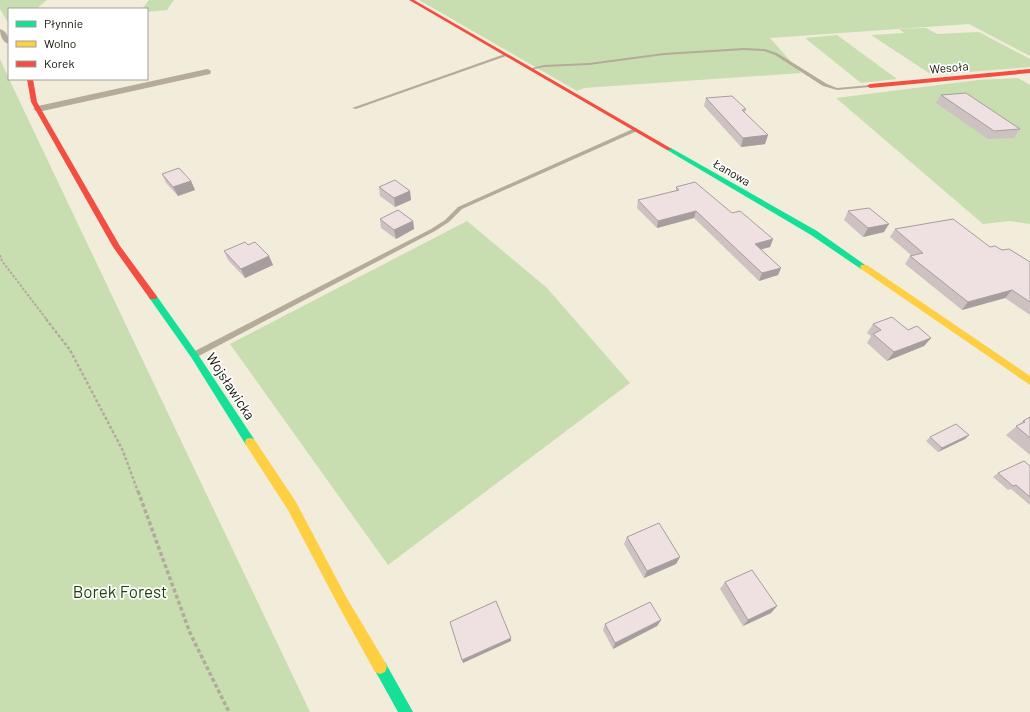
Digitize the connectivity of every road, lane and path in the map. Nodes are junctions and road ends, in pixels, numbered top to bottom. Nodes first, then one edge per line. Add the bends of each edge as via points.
1 (411, 0) edge
2 (0, 31) edge
3 (8, 41) edge
4 (507, 55) junction
5 (530, 69) junction
6 (1030, 71) edge
7 (207, 72) dead end
8 (30, 80) edge
9 (870, 86) joint
10 (354, 108) dead end
11 (38, 109) junction
12 (635, 130) junction
13 (0, 255) edge
14 (194, 355) junction
15 (1030, 381) edge
16 (229, 712) edge
17 (406, 712) edge

1 - 4 street, Łanowa
2 - 3 street
4 - 5 street, Łanowa
4 - 10 lane
5 - 9 lane via 664,54 765,50 776,54 825,86 837,89
5 - 12 street, Łanowa
6 - 9 street, Wesoła
7 - 11 street
8 - 11 street, Wojsławicka via 34,102
11 - 14 street, Wojsławicka via 117,247
12 - 14 lane via 460,208 433,230
12 - 15 street, Łanowa via 814,233
13 - 16 path via 70,350 123,451 190,633
14 - 17 street, Wojsławicka via 292,506 341,599

